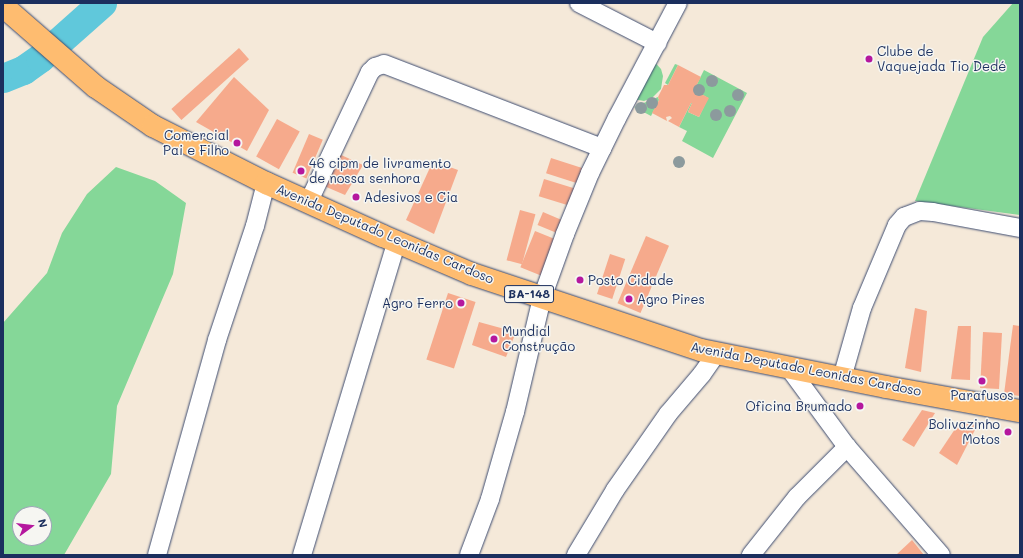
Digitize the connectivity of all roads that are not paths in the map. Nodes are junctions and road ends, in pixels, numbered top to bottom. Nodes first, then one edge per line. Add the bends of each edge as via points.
1 (579, 3) edge
2 (678, 3) edge
3 (3, 6) edge
4 (657, 42) junction
5 (602, 148) junction
6 (266, 183) junction
7 (309, 201) junction
8 (1020, 228) edge
9 (397, 241) junction
10 (542, 298) junction
11 (716, 354) junction
12 (789, 368) junction
13 (842, 378) junction
14 (1020, 411) edge
15 (846, 447) junction
16 (157, 555) edge
17 (302, 555) edge
18 (469, 555) edge
19 (576, 555) edge
20 (751, 555) edge
21 (941, 555) edge

1 - 4 street
2 - 4 street
3 - 6 main road, Avenida Deputado Leonidas Cardoso / BA-148 via 108,96 153,126
4 - 5 street
5 - 7 street via 384,64 370,72
5 - 10 street via 582,191
6 - 7 main road, Avenida Deputado Leonidas Cardoso / BA-148
6 - 16 street via 255,226 217,340
7 - 9 main road, Avenida Deputado Leonidas Cardoso / BA-148
8 - 13 street via 933,212 920,211 904,217 897,225 862,308
9 - 10 main road, Avenida Deputado Leonidas Cardoso / BA-148 via 472,274
9 - 17 street
10 - 11 main road, Avenida Deputado Leonidas Cardoso / BA-148
10 - 18 street via 513,420 490,499
11 - 12 main road, Avenida Deputado Leonidas Cardoso / BA-148
11 - 19 street via 668,414 615,490
12 - 13 main road, Avenida Deputado Leonidas Cardoso / BA-148
12 - 15 street
13 - 14 main road, Avenida Deputado Leonidas Cardoso / BA-148
15 - 20 street via 797,497
15 - 21 street

